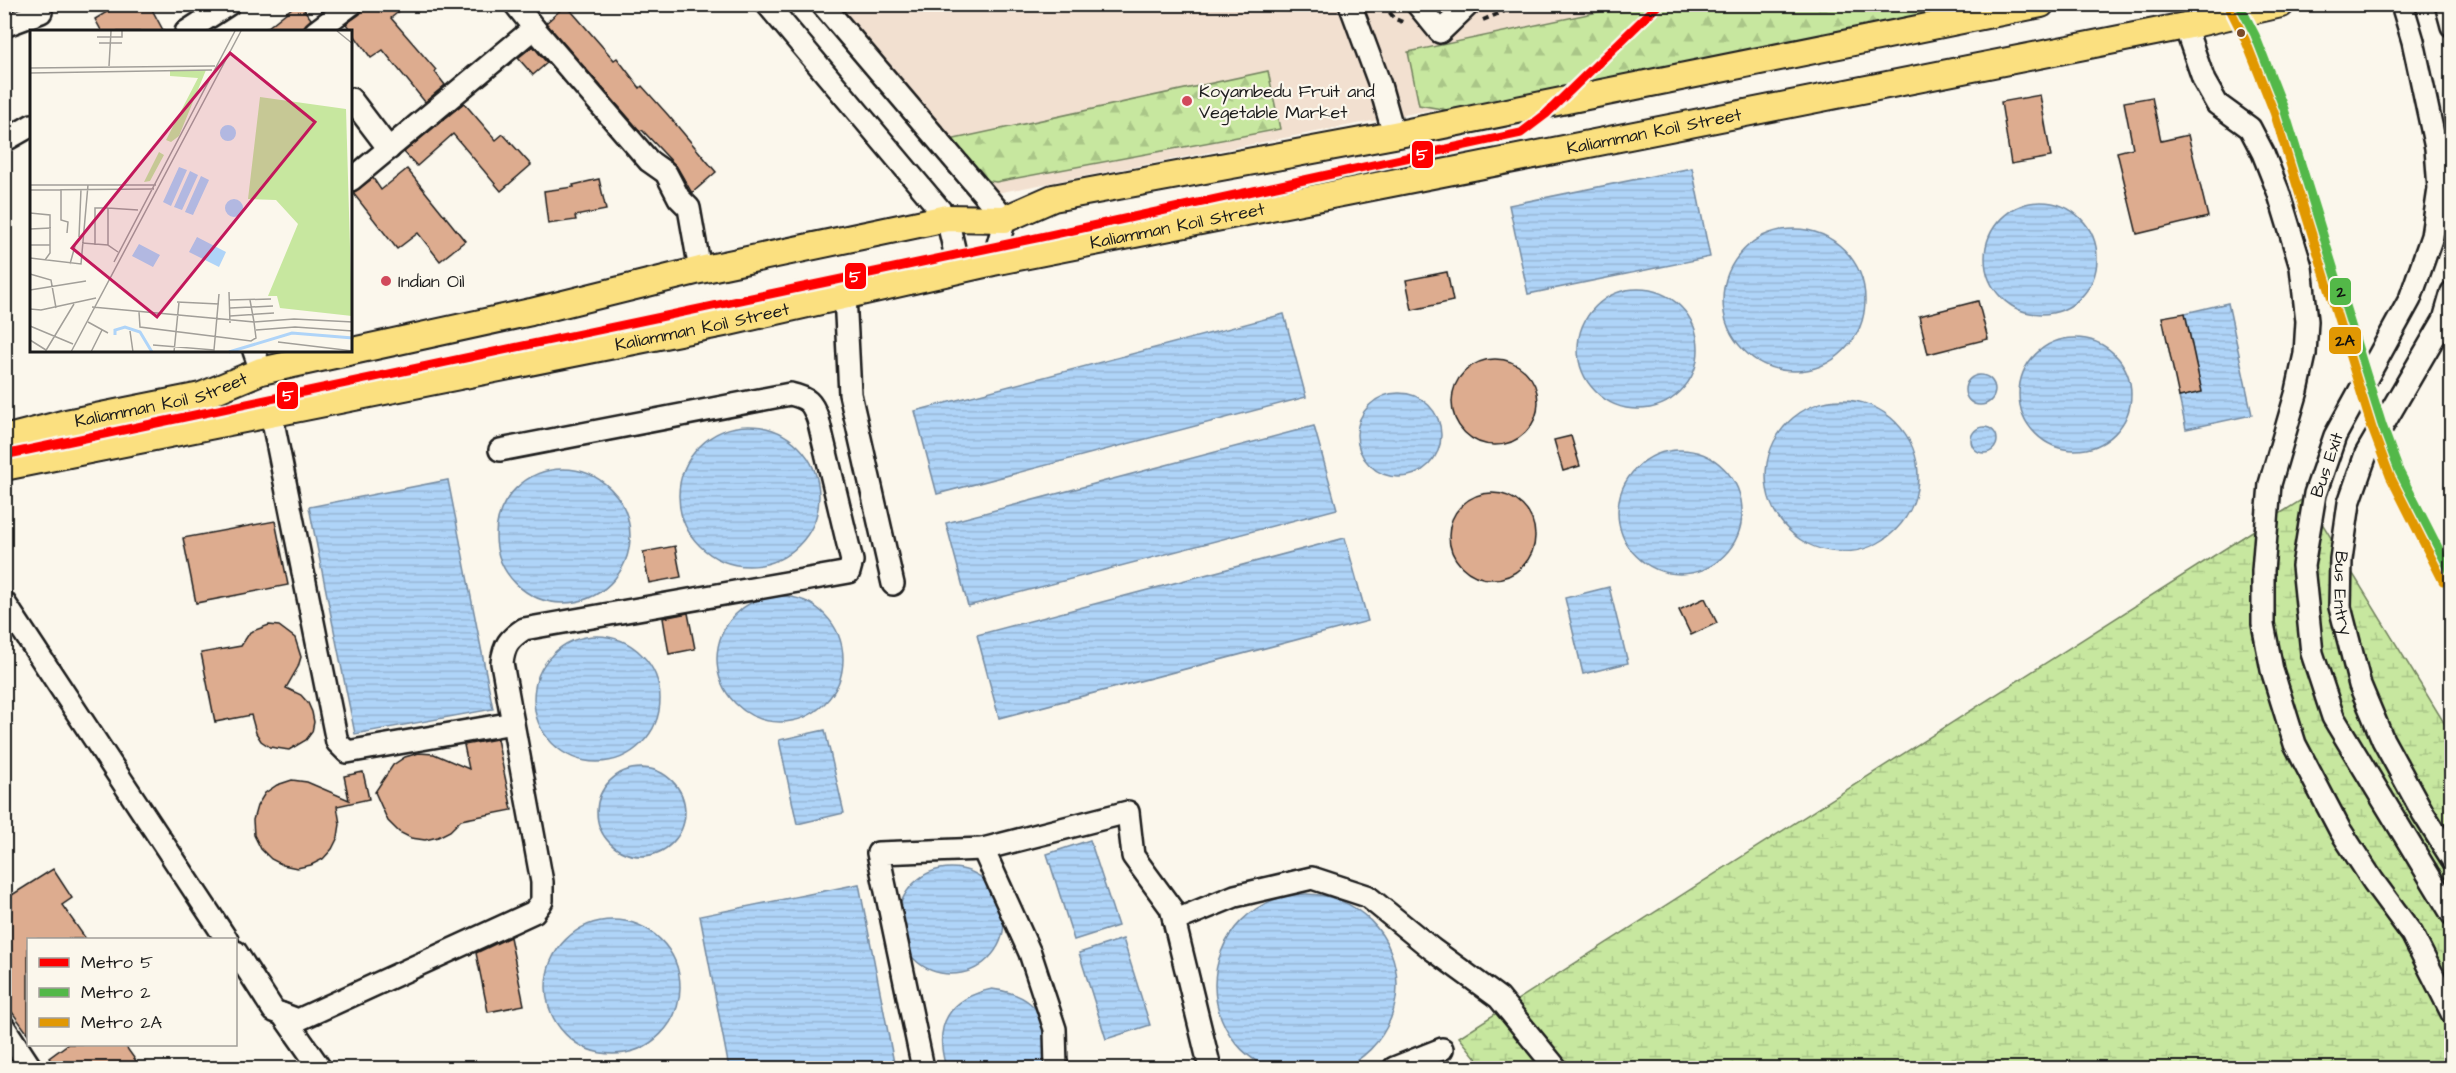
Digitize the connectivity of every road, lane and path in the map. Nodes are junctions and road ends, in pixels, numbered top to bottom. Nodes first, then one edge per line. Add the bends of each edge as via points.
1 (229, 4) edge
2 (352, 4) edge
3 (515, 4) edge
4 (767, 4) edge
5 (822, 4) edge
6 (1350, 4) edge
7 (1417, 4) edge
8 (1469, 4) edge
9 (2041, 4) edge
10 (2281, 4) edge
11 (2402, 4) edge
12 (2446, 4) edge
13 (41, 12) dead end
14 (4, 26) edge
15 (2185, 26) junction
16 (2451, 26) edge
17 (534, 28) junction
18 (189, 30) edge
19 (318, 30) edge
20 (352, 100) edge
21 (30, 125) edge
22 (1394, 135) junction
23 (4, 141) edge
24 (389, 149) junction
25 (352, 179) edge
26 (947, 218) junction
27 (1005, 219) junction
28 (993, 262) junction
29 (700, 270) junction
30 (959, 270) junction
31 (2451, 292) edge
32 (845, 295) junction
33 (352, 344) edge
34 (307, 352) edge
35 (257, 361) edge
36 (271, 412) junction
37 (4, 439) edge
38 (500, 450) dead end
39 (4, 467) edge
40 (893, 584) dead end
41 (4, 602) edge
42 (513, 723) junction
43 (983, 849) junction
44 (2451, 859) edge
45 (2451, 914) edge
46 (1174, 921) junction
47 (226, 938) edge
48 (237, 954) edge
49 (2451, 1013) edge
50 (282, 1014) junction
51 (4, 1027) edge
52 (1442, 1049) dead end
53 (31, 1068) edge
54 (320, 1068) edge
55 (923, 1068) edge
56 (1056, 1068) edge
57 (1210, 1068) edge
58 (1394, 1068) edge
59 (1556, 1068) edge

1 - 18 street
2 - 19 street
3 - 17 street
4 - 26 street
5 - 27 street
6 - 22 street
7 - 8 street via 1440,32
9 - 22 main road, Kaliamman Koil Street
10 - 15 main road, Kaliamman Koil Street
11 - 45 street, Bus Exit via 2436,148 2439,189 2432,236 2410,299 2335,436 2315,494 2303,566 2312,653 2333,717
12 - 16 street
13 - 14 street
15 - 28 main road, Kaliamman Koil Street
15 - 49 street via 2204,81 2217,104 2250,128 2264,153 2301,267 2307,321 2305,354 2270,484 2264,560 2263,624 2272,670 2295,744 2340,830 2412,934
17 - 24 street
17 - 29 street via 649,161 666,173 679,198 690,208
20 - 24 street
21 - 23 street
22 - 27 main road, Kaliamman Koil Street via 1053,198
24 - 25 street
26 - 27 main road, Kaliamman Koil Street
26 - 29 main road, Kaliamman Koil Street
26 - 30 street
27 - 28 street
28 - 30 main road, Kaliamman Koil Street
29 - 33 main road, Kaliamman Koil Street via 531,312
30 - 32 main road, Kaliamman Koil Street
31 - 44 street, Bus Entry via 2444,320 2366,454 2349,503 2341,559 2340,607 2360,685 2383,740
32 - 36 main road, Kaliamman Koil Street
32 - 40 street via 850,394
34 - 35 main road, Kaliamman Koil Street
35 - 37 main road, Kaliamman Koil Street via 201,396
36 - 39 main road, Kaliamman Koil Street
36 - 42 street via 337,742 347,752
38 - 42 street via 790,394 805,397 818,419 852,561 849,572 524,629 509,639 502,663
41 - 47 street
42 - 50 street via 542,882 542,901 534,912 298,1020
43 - 46 street via 1128,812 1132,856 1171,908
43 - 55 street via 878,853
43 - 56 street via 1030,953 1055,1029
46 - 57 street
46 - 59 street via 1235,896 1312,878 1367,896 1499,999
48 - 50 street via 274,1011
50 - 54 street
51 - 53 street
52 - 58 street

